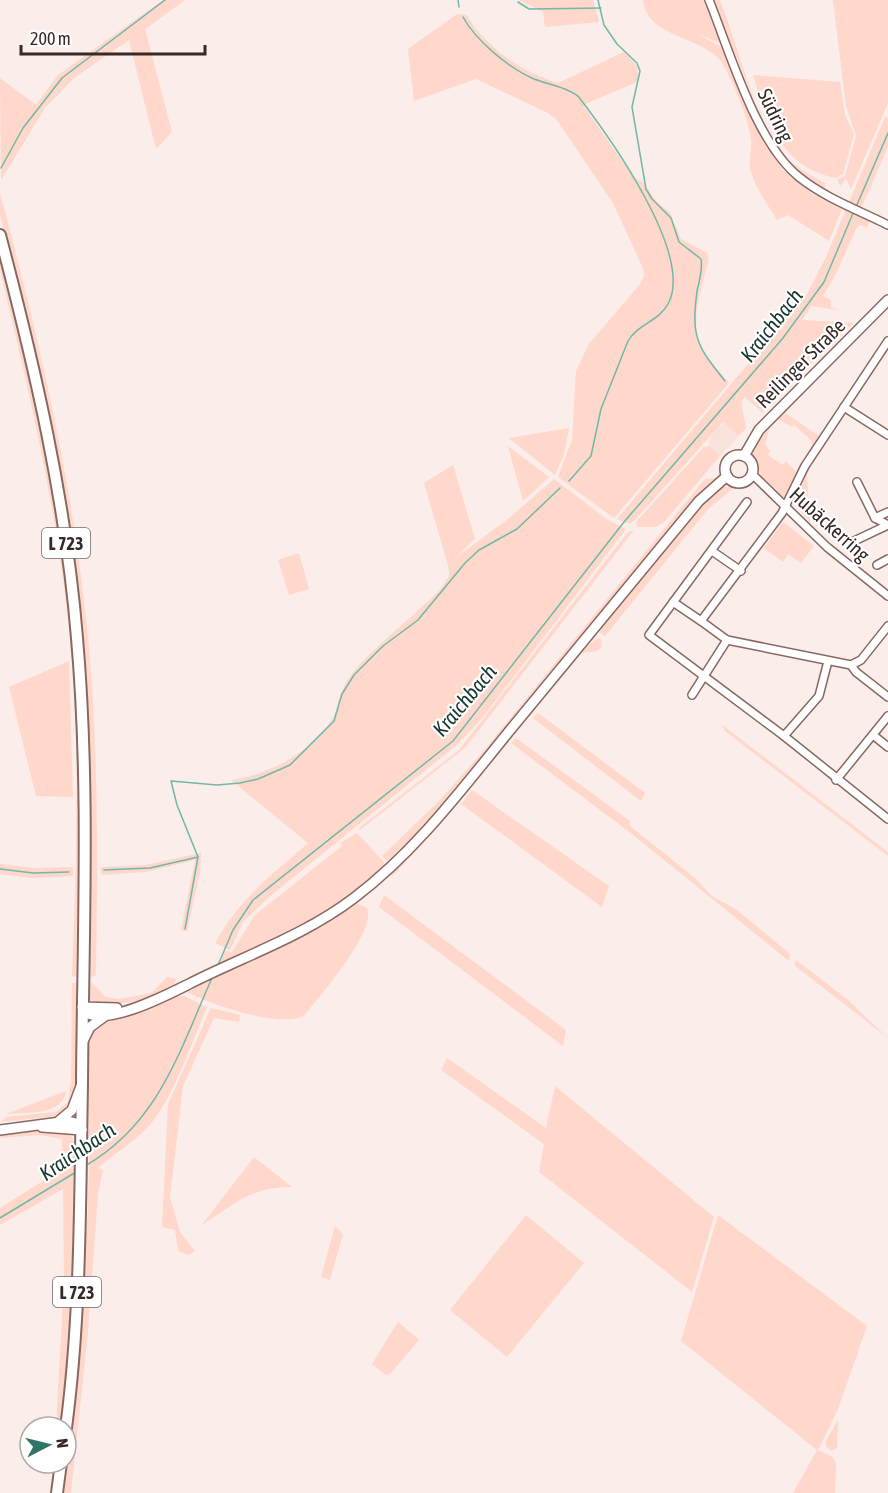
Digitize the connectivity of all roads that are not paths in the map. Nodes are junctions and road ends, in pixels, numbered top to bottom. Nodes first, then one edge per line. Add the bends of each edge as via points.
1 (709, 0) edge
2 (888, 225) edge
3 (0, 235) edge
4 (888, 300) edge
5 (888, 341) edge
6 (844, 407) junction
7 (888, 435) edge
8 (744, 456) junction
9 (752, 474) junction
10 (728, 476) junction
11 (857, 482) dead end
12 (747, 502) dead end
13 (785, 506) junction
14 (888, 512) edge
15 (875, 519) junction
16 (888, 525) edge
17 (852, 542) dead end
18 (712, 551) junction
19 (888, 559) edge
20 (877, 565) dead end
21 (741, 571) junction
22 (888, 596) edge
23 (673, 602) junction
24 (701, 621) junction
25 (888, 626) edge
26 (727, 640) junction
27 (828, 661) junction
28 (851, 665) junction
29 (704, 676) junction
30 (692, 695) dead end
31 (888, 697) edge
32 (888, 716) edge
33 (873, 735) junction
34 (784, 736) junction
35 (888, 747) edge
36 (836, 780) junction
37 (888, 819) edge
38 (82, 1009) junction
39 (131, 1009) junction
40 (107, 1015) junction
41 (82, 1044) junction
42 (82, 1084) junction
43 (59, 1121) junction
44 (34, 1126) junction
45 (0, 1130) edge
46 (81, 1130) junction
47 (67, 1415) edge
48 (59, 1475) edge
49 (57, 1493) edge

1 - 2 street, Südring via 773,150 798,177 819,192
3 - 38 main road, L 723 via 45,420 77,635 85,788
4 - 8 main road, Reilinger Straße via 759,430
5 - 6 street
6 - 7 street
6 - 13 street via 804,468
8 - 9 main road via 752,463
8 - 10 main road, Reilinger Straße via 728,460
9 - 10 main road via 740,482
9 - 13 street, Hubäckerring
10 - 39 main road via 699,501 464,786 391,868 328,915 156,1001
11 - 15 street
12 - 18 street
13 - 21 street
13 - 22 street, Hubäckerring via 827,547
14 - 15 street
15 - 16 street
16 - 17 street
18 - 21 street
18 - 23 street
19 - 20 street
21 - 24 street
23 - 24 street
23 - 29 street via 649,635
24 - 26 street
25 - 28 street via 861,660
26 - 27 street
26 - 29 street
27 - 28 street
27 - 34 street via 819,696
28 - 31 street
29 - 30 street
29 - 34 street
32 - 33 street
33 - 35 street
33 - 36 street
34 - 36 street
36 - 37 street
38 - 39 main road
38 - 40 main road via 92,1016
38 - 41 main road, L 723
39 - 40 main road
40 - 41 main road via 90,1028
41 - 42 main road, L 723
42 - 43 main road via 72,1110
42 - 46 main road, L 723
43 - 44 main road
43 - 46 main road via 72,1121
44 - 45 main road
44 - 46 main road
46 - 47 main road, L 723 via 79,1263
48 - 49 main road

